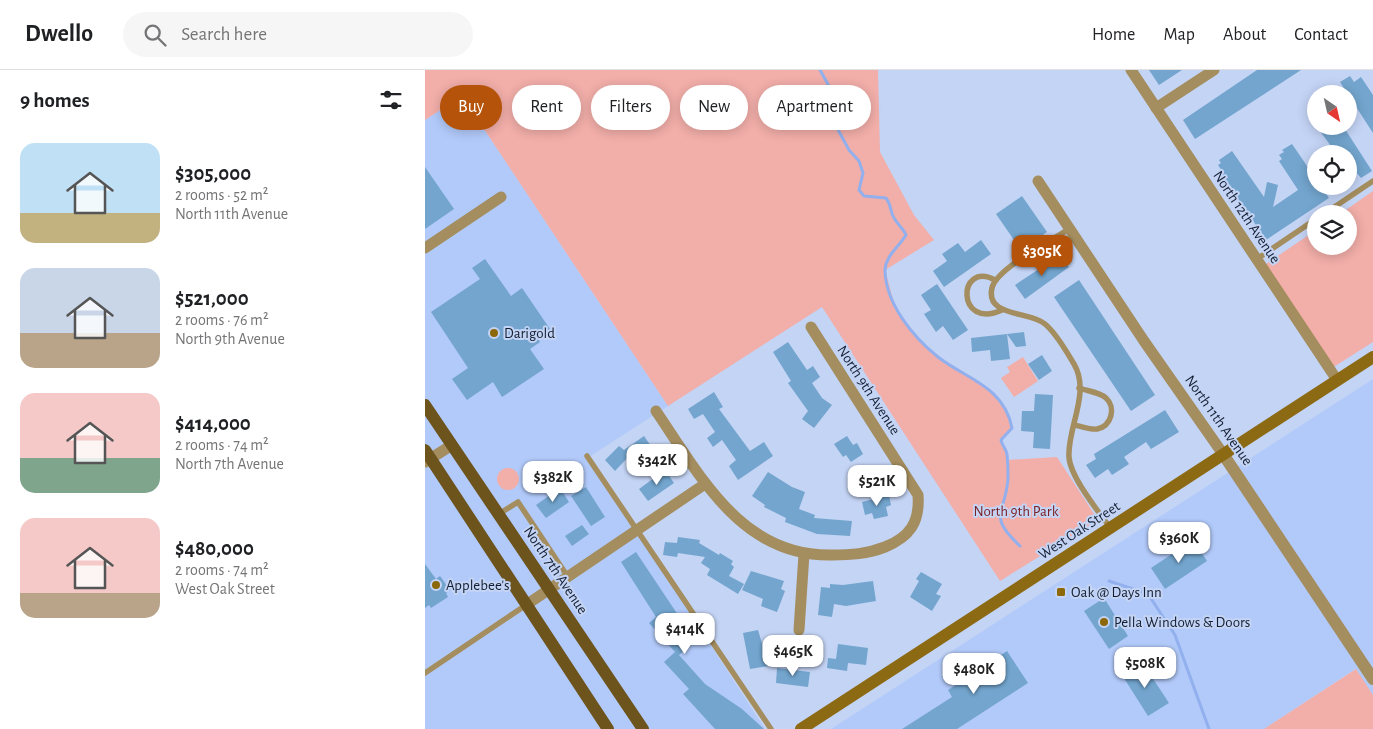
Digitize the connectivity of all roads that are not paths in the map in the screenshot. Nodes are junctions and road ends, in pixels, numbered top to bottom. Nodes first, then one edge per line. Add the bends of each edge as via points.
1 (1131, 70) edge
2 (1214, 70) edge
3 (1156, 108) junction
4 (1038, 181) dead end
5 (1373, 181) edge
6 (501, 197) dead end
7 (1338, 205) edge
8 (1307, 225) edge
9 (1069, 229) junction
10 (425, 248) edge
11 (1257, 259) junction
12 (995, 280) junction
13 (1002, 310) junction
14 (811, 327) dead end
15 (1373, 357) edge
16 (1337, 380) junction
17 (1079, 388) junction
18 (425, 405) edge
19 (656, 411) dead end
20 (1074, 425) junction
21 (452, 445) junction
22 (1223, 454) junction
23 (587, 456) dead end
24 (427, 457) edge
25 (705, 484) junction
26 (499, 514) junction
27 (1111, 529) junction
28 (636, 531) junction
29 (805, 554) junction
30 (568, 577) junction
31 (550, 589) junction
32 (526, 605) junction
33 (799, 630) dead end
34 (425, 674) edge
35 (1373, 679) edge
36 (608, 729) edge
37 (643, 729) edge
38 (771, 729) edge
39 (801, 729) edge

1 - 3 street, North 12th Avenue
2 - 3 street
3 - 11 street, North 12th Avenue
4 - 9 street, North 11th Avenue
5 - 7 lane
6 - 10 street
8 - 11 lane
9 - 12 lane
9 - 22 street, North 11th Avenue
11 - 16 street, North 12th Avenue
12 - 13 lane via 993,300
12 - 13 lane via 989,277 975,279 967,286 965,297 970,307 983,313
13 - 17 lane via 1032,316 1051,330 1075,366
14 - 29 street, North 9th Avenue via 918,495 919,512 911,530 887,546 866,554
15 - 16 main road, West Oak Street
16 - 22 main road, West Oak Street
17 - 20 lane
17 - 20 lane via 1106,398 1112,413 1107,423 1097,429
18 - 21 main road, North 7th Avenue
19 - 25 street, North 9th Avenue
20 - 27 lane via 1069,458 1073,471
21 - 24 street
21 - 26 main road, North 7th Avenue
22 - 27 main road, West Oak Street
22 - 35 street, North 11th Avenue
23 - 28 lane
24 - 32 main road
25 - 28 street
25 - 29 street, North 9th Avenue via 729,511 761,538
26 - 30 lane via 518,502
26 - 31 main road, North 7th Avenue
27 - 39 main road, West Oak Street
28 - 30 street
28 - 38 lane
29 - 33 street
30 - 31 street
31 - 32 street
31 - 37 main road, North 7th Avenue
32 - 34 lane
32 - 36 main road

